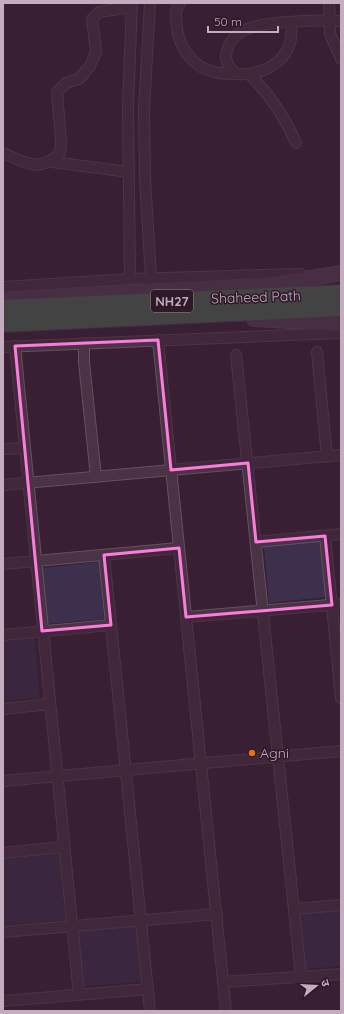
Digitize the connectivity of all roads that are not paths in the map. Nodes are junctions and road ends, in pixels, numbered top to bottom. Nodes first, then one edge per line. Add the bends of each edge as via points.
1 (150, 3) edge
2 (180, 3) edge
3 (329, 3) edge
4 (132, 5) edge
5 (330, 21) junction
6 (341, 21) edge
7 (291, 23) junction
8 (341, 59) edge
9 (236, 74) junction
10 (250, 75) junction
11 (296, 143) dead end
12 (3, 153) edge
13 (52, 162) junction
14 (128, 172) junction
15 (341, 273) edge
16 (130, 279) junction
17 (151, 279) junction
18 (3, 287) edge
19 (243, 291) junction
20 (341, 294) edge
21 (3, 299) edge
22 (341, 307) edge
23 (3, 309) edge
24 (186, 318) junction
25 (270, 319) junction
26 (3, 323) edge
27 (341, 324) edge
28 (3, 332) edge
29 (341, 333) edge
30 (272, 336) junction
31 (158, 340) junction
32 (84, 343) junction
33 (15, 346) junction
34 (3, 347) edge
35 (317, 352) dead end
36 (236, 354) dead end
37 (24, 448) junction
38 (3, 449) edge
39 (341, 456) edge
40 (327, 457) junction
41 (248, 464) junction
42 (172, 470) junction
43 (96, 477) junction
44 (28, 483) junction
45 (3, 485) edge
46 (341, 534) edge
47 (325, 536) junction
48 (256, 542) junction
49 (179, 548) junction
50 (104, 555) junction
51 (35, 561) junction
52 (3, 564) edge
53 (336, 604) edge
54 (263, 610) junction
55 (186, 617) junction
56 (111, 626) junction
57 (42, 632) junction
58 (3, 635) edge
59 (340, 680) edge
60 (341, 698) edge
61 (49, 704) junction
62 (3, 709) edge
63 (341, 751) edge
64 (278, 757) junction
65 (201, 764) junction
66 (126, 770) junction
67 (56, 776) junction
68 (3, 781) edge
69 (63, 847) junction
70 (3, 852) edge
71 (341, 905) edge
72 (294, 909) junction
73 (217, 914) junction
74 (141, 920) junction
75 (72, 926) junction
76 (3, 932) edge
77 (341, 974) edge
78 (301, 977) junction
79 (224, 982) junction
80 (148, 989) junction
81 (79, 994) junction
82 (3, 1001) edge
83 (150, 1011) edge
84 (226, 1011) edge

1 - 17 street via 144,110
2 - 9 street via 175,9 177,31 183,48 196,63 214,72
3 - 5 street
4 - 13 street via 99,12 92,19 96,52 90,66 78,79 66,83 57,92 60,153
4 - 14 street
5 - 6 street
5 - 7 street
5 - 8 street via 330,34
7 - 9 street via 248,29 228,44 225,57 228,66
7 - 10 street via 292,36 287,52 267,70
9 - 10 street
10 - 11 street via 275,104 290,127
12 - 13 street via 35,166
13 - 14 street
14 - 16 street
15 - 17 street
15 - 19 street
16 - 17 street
16 - 18 street
19 - 20 highway, Shaheed Path / NH27
19 - 21 street
19 - 23 highway, Shaheed Path / NH27
22 - 24 highway, Shaheed Path / NH27
24 - 25 street
24 - 26 highway, Shaheed Path / NH27
24 - 28 street
25 - 27 street
25 - 30 street via 274,326
29 - 30 street
30 - 31 street
31 - 32 street
31 - 42 street
32 - 33 street
32 - 43 street
33 - 34 street
33 - 37 street
35 - 40 street
36 - 41 street
37 - 38 street
37 - 44 street
39 - 40 street
40 - 41 street
41 - 42 street
41 - 48 street
42 - 43 street
42 - 49 street
43 - 44 street
44 - 45 street
44 - 51 street
46 - 47 street
47 - 48 street
47 - 53 street
48 - 54 street
49 - 50 street
49 - 55 street
50 - 51 street
50 - 56 street
51 - 52 street
51 - 57 street
53 - 54 street
53 - 59 street
54 - 55 street
54 - 64 street
55 - 65 street
56 - 57 street
56 - 66 street
57 - 58 street
57 - 61 street
59 - 60 street
61 - 62 street
61 - 67 street
63 - 64 street
64 - 65 street
64 - 72 street
65 - 66 street
65 - 73 street
66 - 67 street
66 - 74 street
67 - 68 street
67 - 69 street
69 - 70 street
69 - 75 street
71 - 72 street
72 - 78 street
73 - 74 street
73 - 79 street
74 - 75 street
74 - 80 street
75 - 76 street
75 - 81 street
77 - 78 street
78 - 79 street
79 - 84 street
80 - 81 street
80 - 83 street
81 - 82 street

